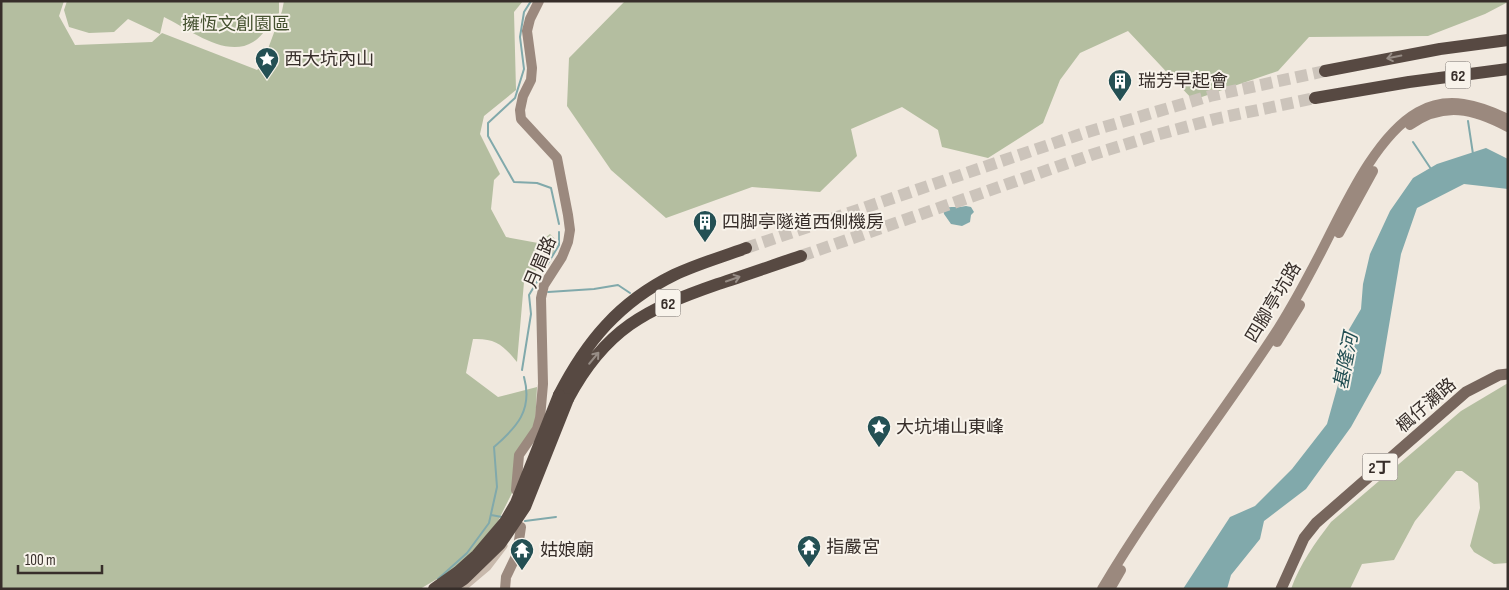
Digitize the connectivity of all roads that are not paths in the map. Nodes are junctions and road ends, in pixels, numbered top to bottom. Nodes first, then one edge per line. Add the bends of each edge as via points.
1 (539, 1) edge
2 (1508, 38) edge
3 (1508, 69) edge
4 (1325, 71) tunnel mouth
5 (1508, 75) edge
6 (1409, 82) junction
7 (1316, 98) tunnel mouth
8 (1508, 119) edge
9 (1508, 127) edge
10 (746, 248) tunnel mouth
11 (801, 256) tunnel mouth
12 (1508, 374) edge
13 (564, 397) junction
14 (516, 490) dead end
15 (521, 524) joint
16 (434, 589) edge
17 (449, 589) edge
18 (462, 589) edge
19 (505, 589) edge
20 (1102, 589) edge
21 (1110, 589) edge
22 (1281, 589) edge

1 - 14 street, 月眉路 via 528,31 532,68 531,80 523,96 521,119 557,158 570,230 562,257 544,285 541,298 543,384 540,418 537,429 519,455
2 -> 4 highway, 62
3 - 6 highway, 62
5 - 6 highway
6 - 7 highway, 62
8 - 20 street, 四腳亭坑路 via 1485,108 1448,103 1418,112 1396,129 1355,188 1278,329 1162,495
9 - 21 street, 四腳亭坑路 via 1469,111 1450,110 1418,120 1404,130 1355,202 1291,322 1169,495
10 - 13 highway, 62 via 674,274 633,299 583,352
13 -> 11 highway, 62 via 589,363 636,320 675,299
12 - 22 main road, 楓仔瀨路 / 2丁 via 1499,375 1466,392 1316,523 1304,538
13 - 16 highway, 62, bridge via 505,522 458,572
13 - 17 highway, 62, bridge via 525,507 500,544
15 - 18 street via 488,567
15 - 19 street via 517,554 506,577

